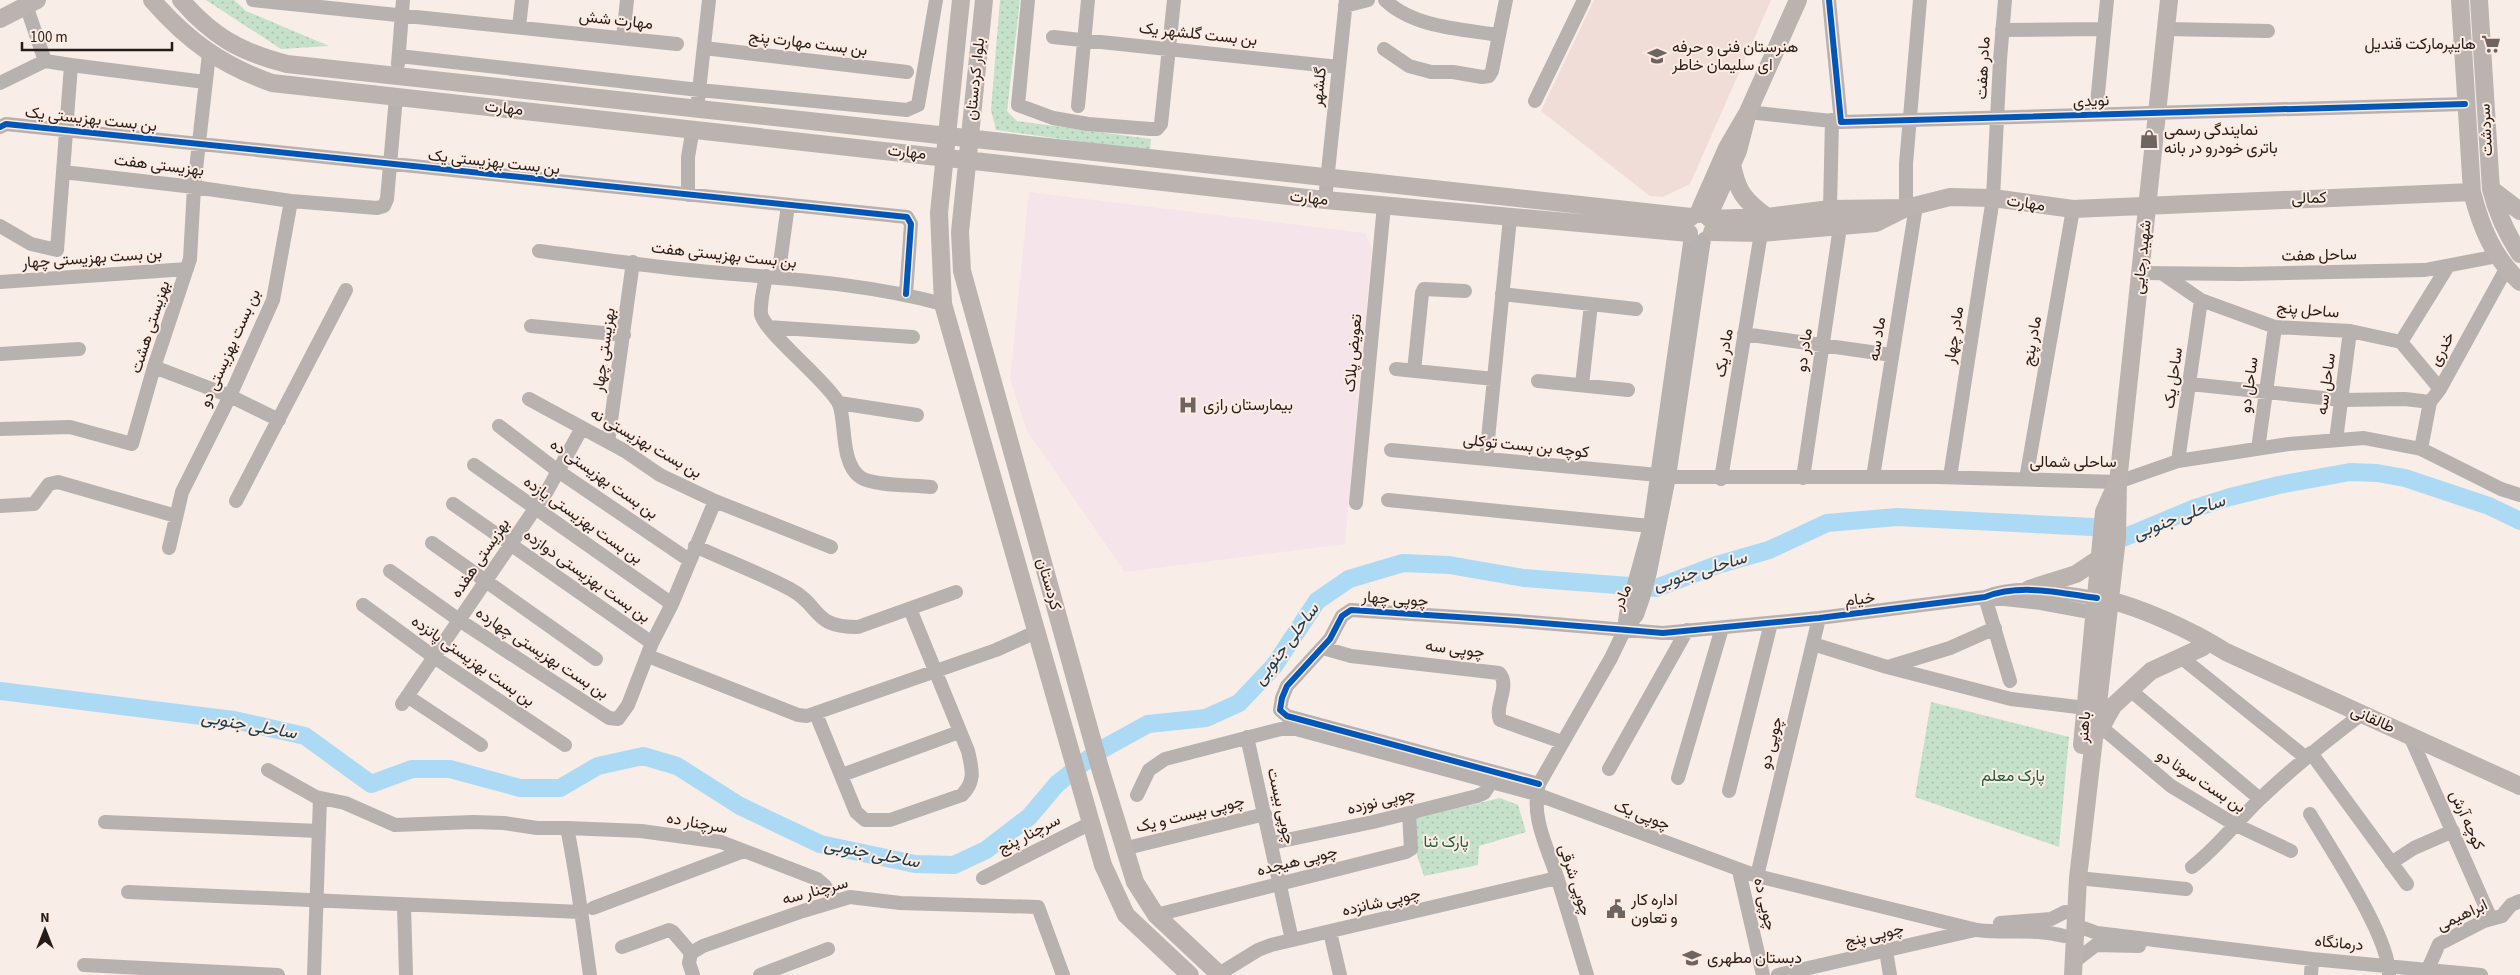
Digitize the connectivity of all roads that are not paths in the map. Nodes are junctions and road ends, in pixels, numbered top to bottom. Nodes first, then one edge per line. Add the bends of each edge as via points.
1 (152, 0) edge
2 (180, 0) edge
3 (253, 0) edge
4 (404, 0) edge
5 (522, 0) edge
6 (627, 0) edge
7 (709, 0) edge
8 (936, 0) edge
9 (961, 0) edge
10 (984, 0) edge
11 (1028, 0) edge
12 (1088, 0) edge
13 (1174, 0) edge
14 (1368, 0) edge
15 (1385, 0) edge
16 (1506, 0) edge
17 (1584, 0) edge
18 (1798, 0) edge
19 (1828, 0) edge
20 (1920, 0) edge
21 (2005, 0) edge
22 (2107, 0) edge
23 (2169, 0) edge
24 (2460, 0) edge
25 (2479, 0) edge
26 (31, 3) edge
27 (302, 3) edge
28 (1346, 3) edge
29 (402, 15) junction
30 (0, 18) edge
31 (518, 27) junction
32 (2104, 29) junction
33 (2166, 29) junction
34 (2002, 30) junction
35 (2268, 31) dead end
36 (1500, 35) junction
37 (1053, 37) dead end
38 (623, 38) junction
39 (1084, 40) junction
40 (677, 44) dead end
41 (704, 48) junction
42 (1170, 49) junction
43 (1384, 49) dead end
44 (208, 54) junction
45 (398, 56) junction
46 (45, 61) junction
47 (71, 65) junction
48 (1339, 67) junction
49 (907, 72) dead end
50 (397, 78) junction
51 (205, 82) junction
52 (0, 83) edge
53 (699, 90) junction
54 (396, 97) junction
55 (1535, 101) dead end
56 (2465, 104) junction
57 (1078, 106) dead end
58 (697, 109) junction
59 (1748, 112) junction
60 (2156, 112) junction
61 (2096, 114) junction
62 (1997, 118) junction
63 (1910, 120) junction
64 (1836, 121) junction
65 (0, 127) edge
66 (693, 128) junction
67 (68, 130) junction
68 (948, 134) junction
69 (969, 137) junction
70 (198, 144) junction
71 (945, 156) junction
72 (966, 159) junction
73 (391, 164) junction
74 (1732, 164) junction
75 (64, 172) junction
76 (1326, 177) junction
77 (194, 187) junction
78 (2491, 188) junction
79 (2472, 192) junction
80 (688, 195) junction
81 (1993, 198) junction
82 (1325, 200) junction
83 (291, 201) junction
84 (2147, 204) junction
85 (788, 205) junction
86 (1384, 205) junction
87 (1911, 207) junction
88 (1830, 209) junction
89 (2073, 209) junction
90 (2520, 211) edge
91 (1510, 218) junction
92 (1764, 225) junction
93 (0, 226) edge
94 (1700, 226) junction
95 (1840, 227) junction
96 (539, 251) dead end
97 (2520, 254) edge
98 (633, 262) junction
99 (2508, 262) edge
100 (2448, 266) junction
101 (187, 269) junction
102 (2140, 273) junction
103 (2163, 274) junction
104 (772, 277) junction
105 (0, 282) edge
106 (2520, 282) edge
107 (346, 290) dead end
108 (1465, 291) dead end
109 (906, 294) junction
110 (1502, 294) junction
111 (2201, 300) junction
112 (944, 304) junction
113 (1591, 304) junction
114 (1636, 309) dead end
115 (531, 326) dead end
116 (2275, 326) junction
117 (768, 327) junction
118 (2350, 331) junction
119 (1744, 334) junction
120 (624, 335) junction
121 (913, 337) dead end
122 (2400, 342) junction
123 (1822, 345) junction
124 (79, 349) dead end
125 (0, 354) edge
126 (1892, 355) junction
127 (154, 367) junction
128 (1396, 368) dead end
129 (1414, 370) junction
130 (1494, 379) junction
131 (1538, 380) dead end
132 (2190, 384) junction
133 (1582, 385) junction
134 (2440, 389) junction
135 (1628, 390) dead end
136 (2267, 393) junction
137 (230, 396) junction
138 (529, 400) dead end
139 (2342, 400) junction
140 (2430, 402) junction
141 (839, 403) junction
142 (917, 415) dead end
143 (279, 420) junction
144 (499, 426) dead end
145 (582, 428) junction
146 (0, 429) edge
147 (2336, 440) junction
148 (608, 442) junction
149 (2258, 449) junction
150 (2421, 449) junction
151 (1391, 450) dead end
152 (1486, 459) junction
153 (2178, 460) junction
154 (474, 465) dead end
155 (558, 470) junction
156 (1664, 476) junction
157 (1950, 477) junction
158 (1803, 478) junction
159 (1873, 478) junction
160 (1721, 479) junction
161 (2026, 479) junction
162 (2118, 482) junction
163 (931, 487) dead end
164 (2520, 495) edge
165 (1388, 500) dead end
166 (236, 501) dead end
167 (715, 501) junction
168 (1356, 503) dead end
169 (453, 504) dead end
170 (0, 506) edge
171 (536, 508) junction
172 (176, 516) junction
173 (1650, 526) junction
174 (432, 543) dead end
175 (511, 544) junction
176 (695, 546) junction
177 (830, 547) dead end
178 (169, 548) dead end
179 (689, 560) junction
180 (2107, 560) junction
181 (1645, 571) junction
182 (390, 572) dead end
183 (486, 581) junction
184 (2029, 589) junction
185 (956, 592) dead end
186 (1985, 597) junction
187 (672, 604) junction
188 (363, 605) dead end
189 (2103, 606) junction
190 (910, 609) junction
191 (2145, 613) junction
192 (1819, 618) junction
193 (459, 620) junction
194 (1771, 623) junction
195 (1722, 628) junction
196 (1995, 628) junction
197 (1687, 630) junction
198 (1624, 631) junction
199 (1036, 632) junction
200 (1813, 644) junction
201 (2203, 647) junction
202 (1323, 648) junction
203 (650, 649) junction
204 (2226, 652) junction
205 (434, 657) junction
206 (2182, 658) junction
207 (596, 659) dead end
208 (1888, 667) junction
209 (936, 671) junction
210 (2010, 681) dead end
211 (2130, 690) junction
212 (2086, 708) junction
213 (816, 714) junction
214 (2362, 714) junction
215 (2100, 726) junction
216 (959, 732) junction
217 (2410, 736) junction
218 (1247, 737) junction
219 (1562, 742) junction
220 (2094, 743) junction
221 (481, 744) dead end
222 (565, 745) dead end
223 (2308, 755) junction
224 (1609, 769) dead end
225 (268, 770) dead end
226 (842, 775) junction
227 (1678, 778) dead end
228 (1492, 781) junction
229 (2520, 786) edge
230 (1538, 789) junction
231 (1729, 791) dead end
232 (1137, 795) dead end
233 (320, 798) junction
234 (2260, 799) junction
235 (1409, 813) junction
236 (1265, 814) junction
237 (2310, 814) dead end
238 (105, 822) dead end
239 (1091, 823) junction
240 (2234, 824) junction
241 (567, 828) junction
242 (319, 831) junction
243 (2453, 831) junction
244 (1272, 842) junction
245 (1123, 849) junction
246 (2291, 851) dead end
247 (744, 852) junction
248 (2391, 863) junction
249 (2192, 867) dead end
250 (1739, 871) junction
251 (1757, 876) junction
252 (983, 878) dead end
253 (1557, 878) junction
254 (2078, 878) junction
255 (1281, 884) junction
256 (2407, 884) dead end
257 (2186, 889) dead end
258 (128, 892) dead end
259 (317, 901) junction
260 (834, 901) junction
261 (2520, 901) edge
262 (404, 905) junction
263 (587, 910) junction
264 (1156, 915) junction
265 (2492, 919) junction
266 (2068, 924) junction
267 (1977, 930) junction
268 (1330, 932) junction
269 (1292, 940) junction
270 (2195, 944) junction
271 (622, 947) dead end
272 (828, 950) dead end
273 (1886, 951) junction
274 (691, 953) junction
275 (2312, 959) junction
276 (2074, 968) edge
277 (2428, 969) junction
278 (1821, 970) edge
279 (2389, 970) edge
280 (1220, 974) edge
281 (111, 975) edge
282 (278, 975) edge
283 (314, 975) edge
284 (406, 975) edge
285 (590, 975) edge
286 (693, 975) edge
287 (760, 975) edge
288 (1063, 975) edge
289 (1190, 975) edge
290 (1340, 975) edge
291 (1587, 975) edge
292 (1763, 975) edge
293 (1778, 975) edge
294 (1890, 975) edge
295 (2061, 975) edge
296 (2311, 975) edge
297 (2481, 975) edge

1 - 44 main road, مهارت
2 - 50 main road, مهارت via 215,34 259,57 287,64
3 - 27 street, مهارت شش
4 - 29 street
5 - 31 street
6 - 38 street
7 - 41 street
8 - 53 street via 918,105 914,108
9 - 68 main road, بلوار کردستان
10 - 69 main road, بلوار کردستان
11 - 42 street via 1018,105 1053,118 1158,129
12 - 39 street
13 - 42 street
14 - 28 street
15 - 36 street via 1393,8 1419,21
16 - 36 street
17 - 55 street
18 - 59 main road
19 - 64 street
20 - 63 street, ماد سه
21 - 34 street, مادر هفت
22 - 32 street
23 - 33 main road, شهید رجایی
24 - 56 main road
25 - 78 main road, سردشت
26 - 30 main road
26 - 46 street
27 - 29 street, مهارت شش
28 - 48 street, گلشهر
29 - 31 street, مهارت شش
29 - 45 street
31 - 38 street, مهارت شش
32 - 34 street
32 - 61 street
33 - 35 street
33 - 60 main road, شهید رجایی
34 - 62 street, مادر هفت
36 - 43 street via 1492,72 1482,77 1431,72 1409,66
37 - 39 street, بن بست گلشهر یک
38 - 40 street, مهارت شش
39 - 42 street, بن بست گلشهر یک
39 - 57 street
41 - 49 street, بن بست مهارت پنج
41 - 53 street
42 - 48 street, بن بست گلشهر یک
44 - 51 street, بهزیستی هشت
44 - 54 main road, مهارت via 250,76 272,83
45 - 50 street
45 - 53 street
46 - 47 street
46 - 52 street
47 - 51 street
47 - 67 street
48 - 76 street, گلشهر
50 - 54 main road
50 - 58 main road, مهارت
51 - 70 street, بهزیستی هشت
53 - 58 street
54 - 66 main road, مهارت
54 - 73 street
56 - 60 street, نویدی
56 - 79 main road
58 - 66 main road
58 - 68 main road, مهارت
59 - 64 street, نویدی
59 - 74 main road
59 - 94 main road via 1727,148
60 - 61 street, نویدی
60 - 84 main road, شهید رجایی
61 - 62 street, نویدی
62 - 63 street, نویدی
62 - 81 street, مادر هفت
63 - 64 street, نویدی
63 - 87 street, ماد سه via 1906,164
64 - 88 street
65 - 67 street, بن بست بهزیستی یک via 6,124
66 - 71 main road, مهارت
66 - 80 street via 688,157
67 - 70 street, بن بست بهزیستی یک
67 - 75 street
68 - 69 main road, مهارت
68 - 71 main road, بلوار کردستان
69 - 72 main road, بلوار کردستان
69 - 76 main road, مهارت
70 - 73 street, بن بست بهزیستی یک
70 - 77 street, بهزیستی هشت
71 - 72 main road, مهارت
71 - 112 main road, کردستان via 939,213
72 - 82 main road, مهارت
72 - 245 main road, کردستان via 960,232 962,271
73 - 80 street, بن بست بهزیستی یک
73 - 83 street via 384,206
74 - 92 main road via 1735,179 1747,202
74 - 94 main road
75 - 77 street, بهزیستی هفت
75 - 93 street via 57,250 31,244
76 - 82 street, گلشهر
76 - 94 main road, مهارت
77 - 83 street, بهزیستی هفت
77 - 101 street, بهزیستی هشت
78 - 90 main road
78 - 97 main road, سردشت via 2498,214
79 - 84 main road, کمالی
79 - 99 main road via 2479,221
80 - 85 street, بن بست بهزیستی یک
81 - 87 main road, مهارت via 1950,197
81 - 89 main road, مهارت
81 - 157 street, مادر چهار
82 - 86 main road, مهارت
83 - 137 street, بن بست بهزیستی دو via 273,300
84 - 89 main road, مهارت
84 - 102 main road, شهید رجایی
85 - 104 street
85 - 109 street, بن بست بهزیستی یک via 910,219
86 - 91 main road, مهارت
86 - 168 street, تعویض پلاک
87 - 88 main road, مهارت
87 - 95 main road, مهارت via 1876,223
87 - 126 street, ماد سه
88 - 92 main road, مهارت
89 - 161 street, مادر پنج
91 - 94 main road, مهارت
91 - 110 street
92 - 94 main road, مهارت
92 - 95 main road, مهارت
92 - 119 street, مادر یک
94 - 156 street, مادر
95 - 123 street, مادر دو
96 - 98 street, بن بست بهزیستی هفت
98 - 104 street, بن بست بهزیستی هفت
98 - 120 street, بهزیستی چهار
99 - 100 street, ساحل هفت
99 - 106 main road
99 - 134 street, خدری
100 - 103 street, ساحل هفت via 2415,270
100 - 122 street
101 - 105 street, بن بست بهزیستی چهار
101 - 127 street, بهزیستی هشت
102 - 103 street, ساحل هفت
102 - 162 main road, شهید رجایی
103 - 111 street, ساحل پنج
104 - 109 street, بن بست بهزیستی هفت
104 - 117 street via 761,303 762,316
107 - 143 street
108 - 129 street via 1424,288
109 - 112 street, بن بست بهزیستی هفت
110 - 113 street
110 - 130 street
111 - 116 street, ساحل پنج
111 - 132 street, ساحل یک
112 - 199 main road, کردستان
113 - 114 street
113 - 133 street
115 - 120 street
116 - 118 street, ساحل پنج
116 - 136 street, ساحل دو
117 - 121 street
117 - 141 street via 817,374
118 - 122 street, ساحل پنج
118 - 139 street, ساحل سه
119 - 123 street
119 - 160 street, مادر یک
120 - 148 street, بهزیستی چهار
122 - 134 street
123 - 126 street
123 - 158 street, مادر دو
124 - 125 street
126 - 159 street, ماد سه
127 - 137 street
127 - 146 street, بهزیستی هشت via 132,444 70,427
128 - 129 street
129 - 130 street
130 - 152 street
131 - 133 street
132 - 136 street
132 - 153 street, ساحل یک
133 - 135 street
134 - 140 street, خدری
136 - 139 street
136 - 149 street, ساحل دو
137 - 143 street
137 - 172 street, بن بست بهزیستی دو via 182,492
138 - 145 street, بن بست بهزیستی نه
139 - 140 street
139 - 147 street, ساحل سه
140 - 150 street, خدری
141 - 142 street
141 - 163 street via 852,469 860,478
143 - 166 street
144 - 155 street, بن بست بهزیستی ده
145 - 148 street, بن بست بهزیستی نه
145 - 155 street, بهزیستی هفده
147 - 149 street, ساحلی شمالی
147 - 150 street, ساحلی شمالی via 2364,438
148 - 167 street, بن بست بهزیستی نه via 660,475
149 - 153 street, ساحلی شمالی
150 - 164 street, ساحلی شمالی via 2501,489
151 - 152 street, کوچه بن بست توکلی
152 - 156 street, کوچه بن بست توکلی
153 - 162 street, ساحلی شمالی
154 - 171 street, بن بست بهزیستی یازده
155 - 171 street, بهزیستی هفده
155 - 179 street, بن بست بهزیستی ده
156 - 160 street, ساحلی شمالی
156 - 173 street, مادر
156 - 181 street, مادر
157 - 159 street, ساحلی شمالی
157 - 161 street, ساحلی شمالی
158 - 159 street, ساحلی شمالی
158 - 160 street, ساحلی شمالی
161 - 162 street, ساحلی شمالی
162 - 180 main road, شهید رجایی via 2111,513
165 - 173 street
167 - 176 street
167 - 177 street, بن بست بهزیستی نه
169 - 175 street, بن بست بهزیستی دوازده
170 - 172 street via 34,504 49,484 58,482
171 - 175 street, بهزیستی هفده
171 - 187 street, بن بست بهزیستی یازده
172 - 178 street, بن بست بهزیستی دو
173 - 181 street, مادر
174 - 183 street
175 - 183 street, بهزیستی هفده
175 - 203 street, بن بست بهزیستی دوازده
176 - 179 street
176 - 190 street via 800,595 822,620 840,627 858,628
179 - 187 street
180 - 184 main road
180 - 189 main road, باهنر
180 - 191 main road via 2127,596
181 - 198 street, مادر via 1636,598 1637,615
182 - 193 street, بن بست بهزیستی چهارده
183 - 193 street, بهزیستی هفده
183 - 207 street
184 - 186 street, خیام via 2003,590
184 - 189 street, خیام
185 - 190 street
186 - 189 street, خیام
186 - 192 street, خیام
186 - 196 street
187 - 203 street
188 - 205 street, بن بست بهزیستی پانزده
189 - 191 main road, طالقانی
189 - 201 main road, طالقانی via 2132,621
189 - 212 main road, باهنر
189 - 220 main road, باهنر
190 - 209 street
191 - 204 main road, طالقانی via 2205,638
192 - 194 street, خیام
192 - 200 street, چوپی دو
193 - 203 street, بن بست بهزیستی چهارده via 613,720 625,712
193 - 205 street, بهزیستی هفده
194 - 195 street, خیام
194 - 231 street
195 - 197 street, خیام
195 - 227 street
196 - 208 street via 1950,648
196 - 210 street
197 - 198 street, خیام via 1663,633
197 - 224 street
198 - 202 street, چوپی چهار via 1351,610 1342,616
198 - 219 street
199 - 209 street
199 - 239 main road, کردستان
200 - 208 street
200 - 251 street, چوپی دو
201 - 204 main road, طالقانی
201 - 206 main road
202 - 219 street, چوپی سه via 1351,656 1499,673 1503,682 1498,713 1500,720
202 - 230 street, چوپی چهار via 1287,686 1280,705 1283,714
203 - 213 street, بن بست بهزیستی دوازده via 798,715
204 - 214 main road, طالقانی
205 - 221 street, بهزیستی هفده via 404,700
205 - 222 street, بن بست بهزیستی پانزده
206 - 211 main road via 2151,671
206 - 223 street
208 - 212 street via 2011,699
209 - 213 street
209 - 216 street
211 - 215 main road via 2113,706
211 - 234 street
212 - 266 main road, باهنر
213 - 226 street
214 - 217 main road, طالقانی
214 - 223 street
215 - 220 main road
215 - 240 street, بن بست سونا دو via 2171,786
216 - 226 street
216 - 226 street via 968,751 973,775 970,786 962,794 890,820 865,820 856,812
217 - 229 main road, طالقانی
217 - 243 street, کوچه آرش
218 - 228 street, چوپی یک via 1296,729
218 - 232 street via 1158,762 1149,770
218 - 236 street, چوپی بیست
219 - 230 street
220 - 254 main road, باهنر
223 - 234 street
223 - 248 street
225 - 233 street, سرچنار ده
228 - 230 street, چوپی یک
228 - 235 street, چوپی نوزده via 1484,793 1477,796
230 - 250 street, چوپی یک
230 - 253 street, چوپی شرقی via 1536,810
233 - 241 street, سرچنار ده via 345,803 395,825 473,822
233 - 242 street
234 - 240 street
235 - 244 street, چوپی نوزده
235 - 255 street, چوپی هیجده via 1411,849
236 - 244 street, چوپی بیست
236 - 245 street, چوپی بیست و یک
237 - 279 street via 2378,932
238 - 242 street
239 - 252 street, سرچنار پنج
239 - 289 main road, کردستان via 1103,865 1126,915
240 - 246 street, بن بست سونا دو
240 - 249 street via 2215,848
241 - 247 street, سرچنار ده via 641,831 712,841
241 - 263 street
242 - 259 street
243 - 248 street via 2414,848
243 - 265 street, کوچه آرش
244 - 255 street, چوپی بیست
245 - 264 main road, کردستان via 1135,882
247 - 260 street, سرچنار ده via 817,879
247 - 263 street
248 - 256 street
250 - 251 street, چوپی یک
250 - 292 street, چوپی ده
251 - 267 street, چوپی یک
253 - 268 street, چوپی شانزده
253 - 291 street, چوپی شرقی
254 - 257 street
254 - 266 main road, باهنر
255 - 264 street, چوپی هیجده
255 - 269 street, چوپی بیست
258 - 259 street
259 - 262 street
259 - 283 street
260 - 274 street, سرچنار سه via 754,927
260 - 288 street, سرچنار سه via 859,897 900,903 1038,908
261 - 265 street, ابراهیمی via 2502,916
262 - 263 street
262 - 284 street
263 - 285 street
264 - 280 main road, کردستان
265 - 277 street, ابراهیمی via 2439,944
266 - 267 street, چوپی یک via 2044,930
266 - 267 street via 2051,919 1993,923
266 - 270 street, درمانگاه via 2097,933
266 - 276 main road, باهنر
266 - 295 main road, باهنر
267 - 273 street, چوپی پنج
268 - 269 street, چوپی شانزده
268 - 290 street
269 - 280 street, چوپی شانزده via 1258,950
270 - 275 street, درمانگاه
270 - 276 street, درمانگاه via 2162,948 2096,946
271 - 274 street via 669,930
272 - 287 street
273 - 278 street, چوپی پنج
273 - 294 street
274 - 286 street via 689,963
275 - 279 street, درمانگاه
275 - 296 street
277 - 279 street, درمانگاه
277 - 297 street, درمانگاه
278 - 293 street, چوپی پنج
281 - 282 street via 84,965

